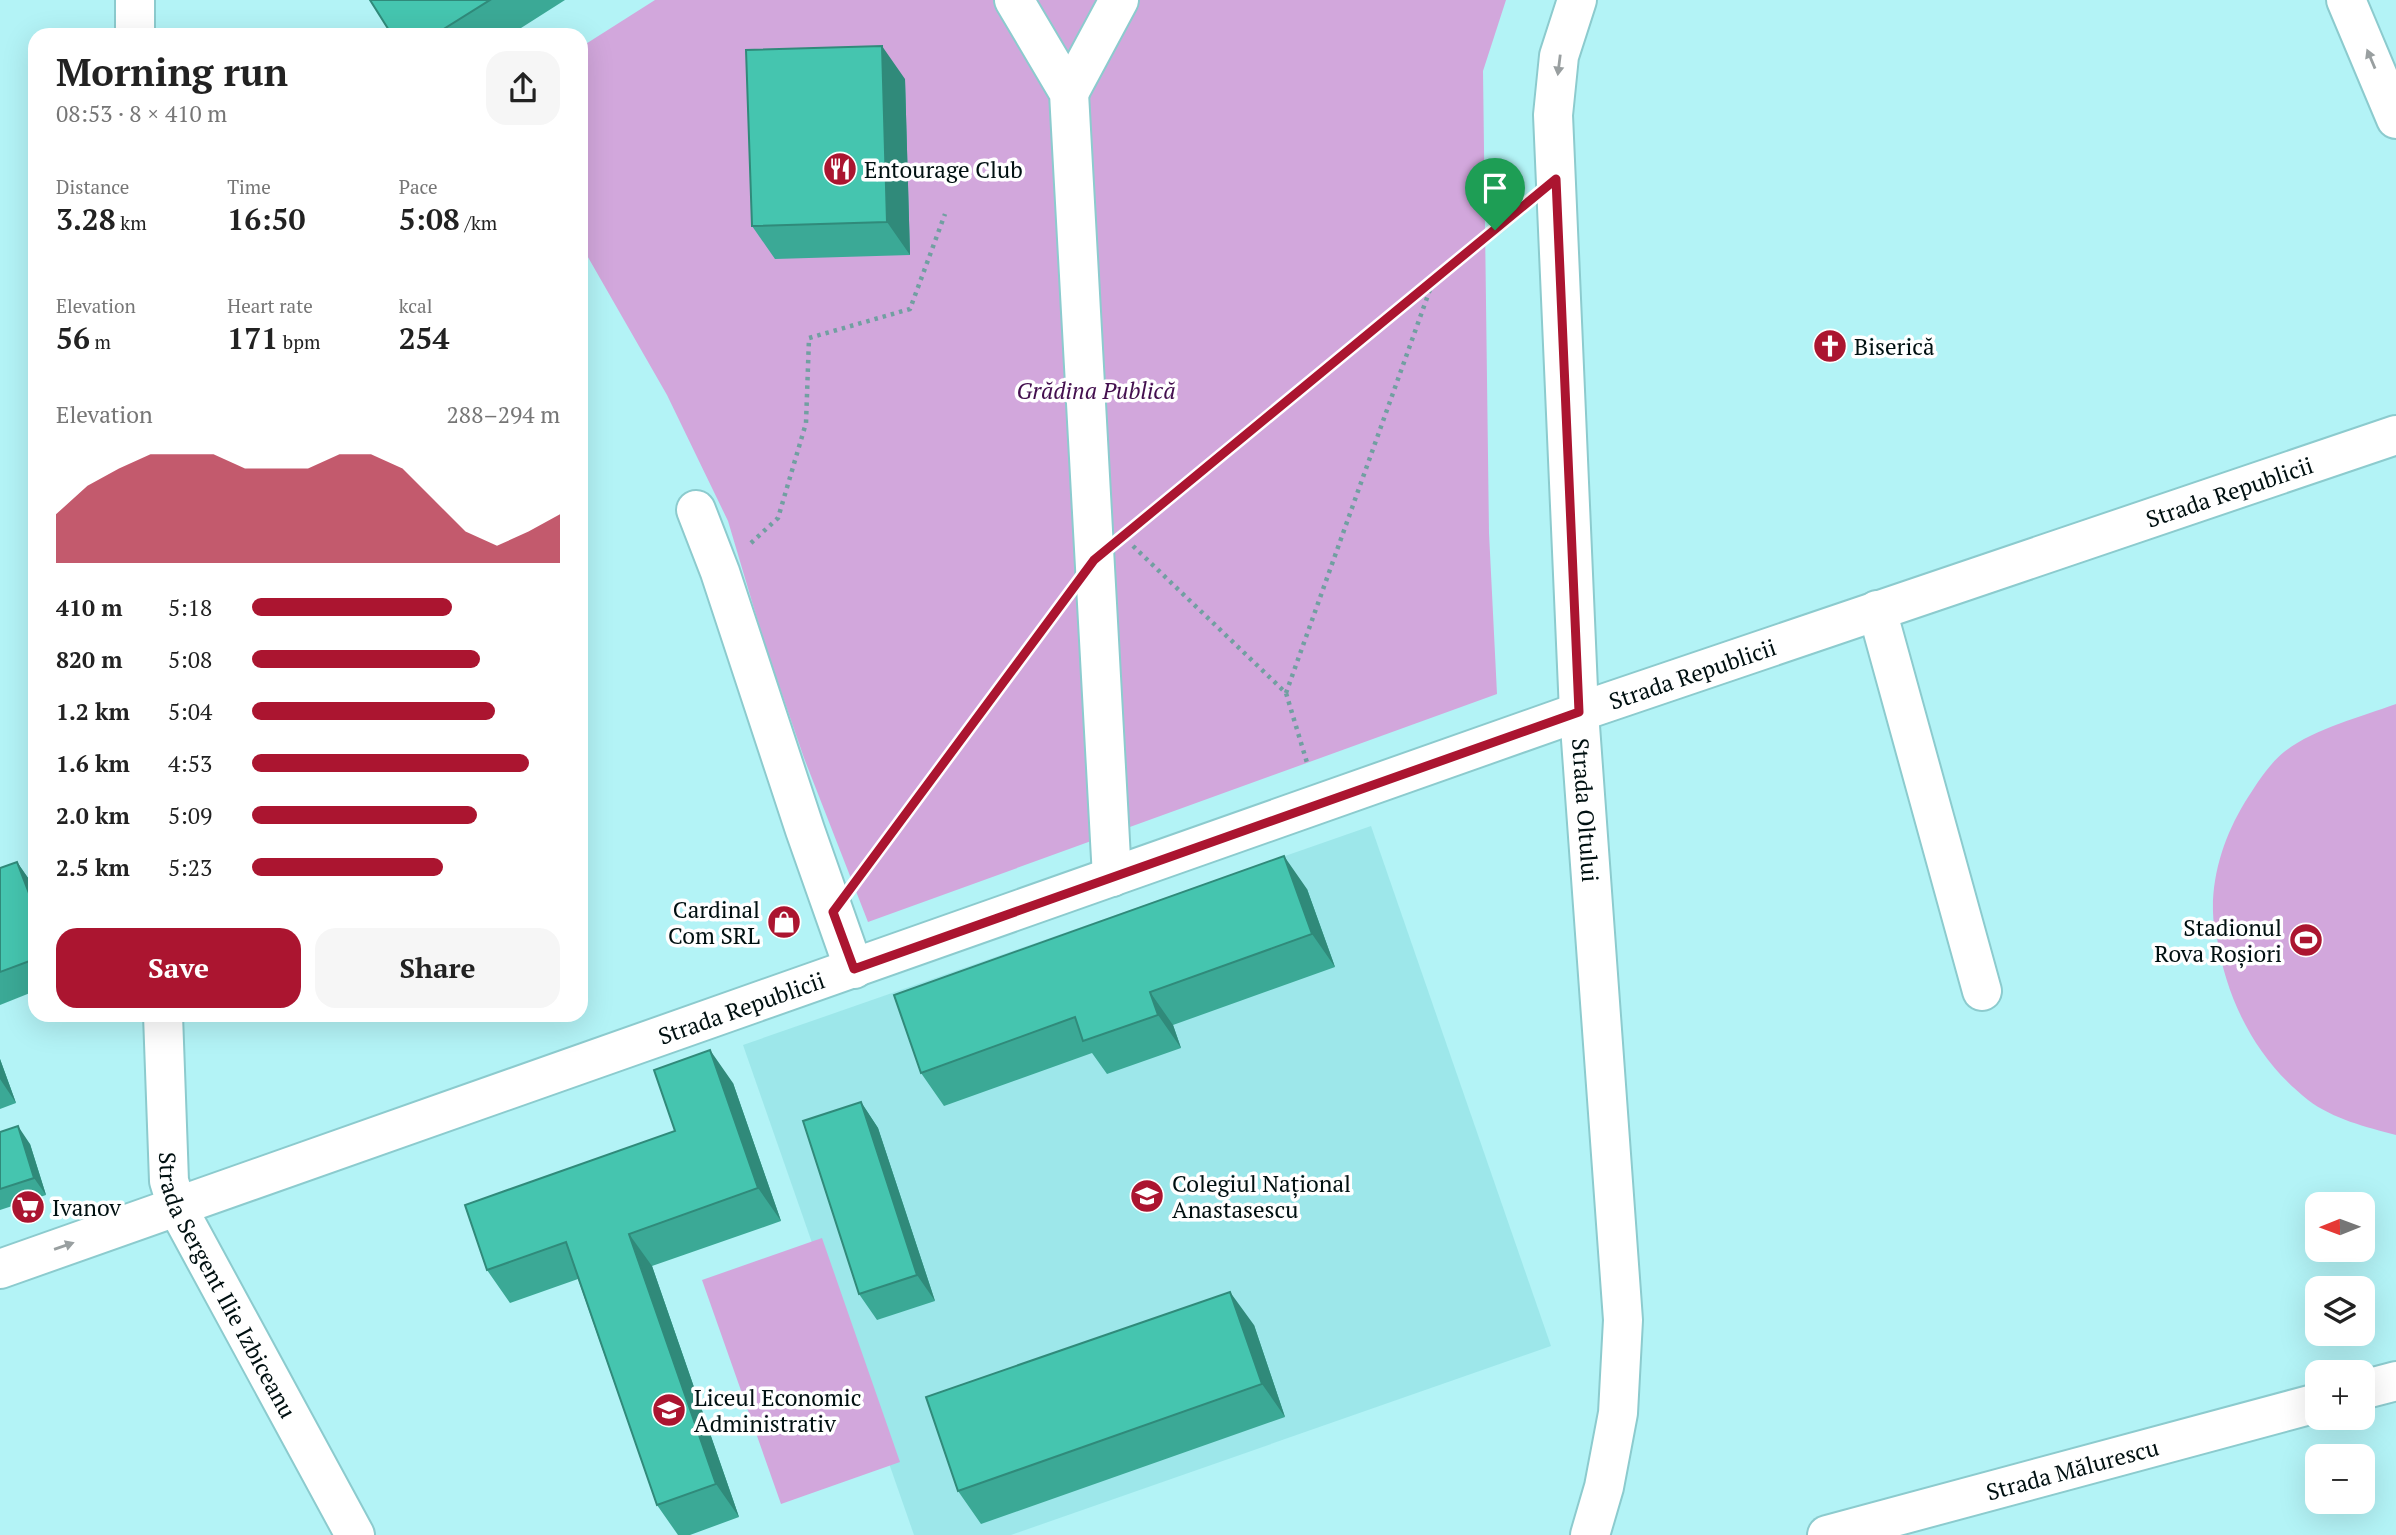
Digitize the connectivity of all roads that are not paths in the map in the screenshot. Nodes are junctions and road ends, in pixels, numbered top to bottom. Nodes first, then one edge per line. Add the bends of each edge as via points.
1 (135, 0) edge
2 (1014, 0) edge
3 (1119, 0) edge
4 (1577, 0) edge
5 (2346, 0) edge
6 (135, 28) edge
7 (1069, 93) junction
8 (2396, 119) edge
9 (2396, 435) edge
10 (696, 510) dead end
11 (1877, 610) junction
12 (1579, 712) junction
13 (1112, 877) junction
14 (854, 969) junction
15 (1982, 991) dead end
16 (163, 1022) edge
17 (177, 1207) junction
18 (0, 1269) edge
19 (2396, 1381) edge
20 (2375, 1387) edge
21 (2305, 1406) edge
22 (355, 1535) edge
23 (1590, 1535) edge
24 (1827, 1535) edge

1 - 6 street
2 - 7 street
3 - 7 street
4 -> 12 street, Strada Oltului via 1559,56 1553,115
8 -> 5 street
7 - 13 street via 1109,549
9 - 11 street, Strada Republicii
10 - 14 street
11 - 12 street, Strada Republicii
11 - 15 street
12 - 13 street, Strada Republicii
12 - 23 street, Strada Oltului via 1623,1320 1618,1413
13 - 14 street, Strada Republicii
14 - 17 street, Strada Republicii
16 - 17 street, Strada Sergent Ilie Izbiceanu via 169,1181
18 -> 17 street, Strada Republicii
17 - 22 street, Strada Sergent Ilie Izbiceanu
19 - 20 street
21 - 24 street, Strada Mălurescu

